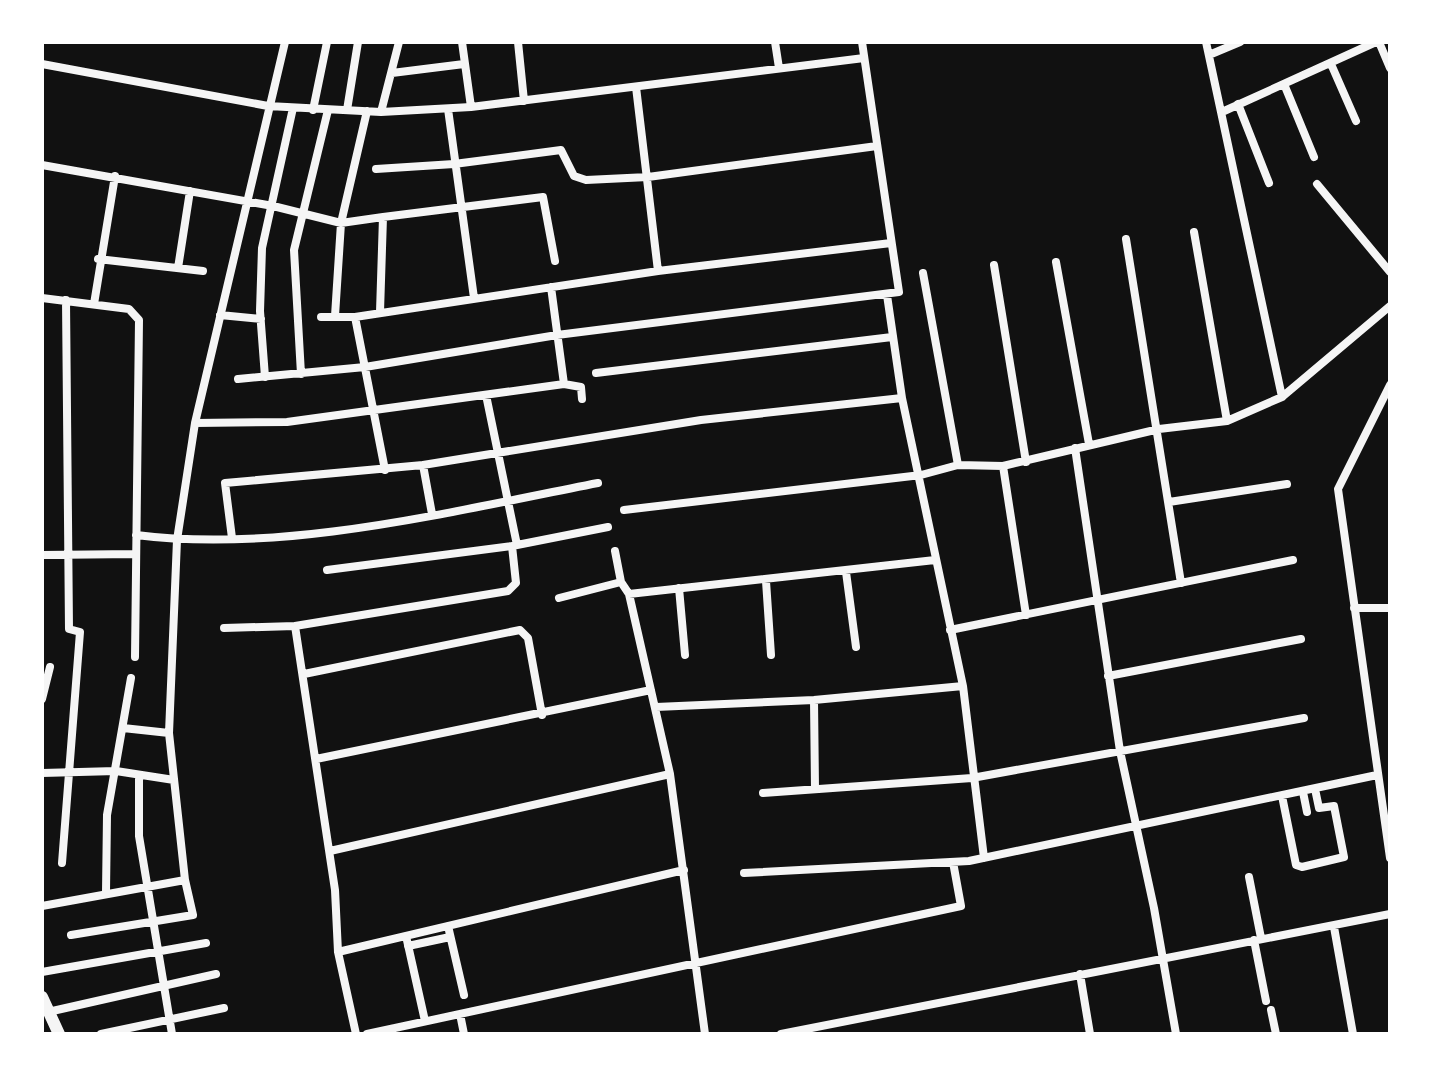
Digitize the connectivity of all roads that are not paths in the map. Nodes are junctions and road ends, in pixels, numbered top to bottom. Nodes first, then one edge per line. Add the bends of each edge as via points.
1 (285, 42) edge
2 (327, 42) edge
3 (358, 42) edge
4 (399, 42) edge
5 (462, 42) edge
6 (519, 42) edge
7 (775, 42) edge
8 (862, 42) edge
9 (1206, 42) edge
10 (1240, 42) edge
11 (1378, 42) edge
12 (1209, 55) junction
13 (864, 58) junction
14 (42, 64) edge
15 (464, 64) junction
16 (1331, 64) junction
17 (779, 68) junction
18 (1390, 68) edge
19 (392, 73) junction
20 (1284, 84) junction
21 (636, 87) junction
22 (524, 101) junction
23 (1238, 104) junction
24 (268, 106) junction
25 (471, 107) junction
26 (293, 108) junction
27 (448, 109) junction
28 (313, 110) junction
29 (328, 110) junction
30 (347, 110) junction
31 (367, 111) junction
32 (381, 112) junction
33 (1222, 112) junction
34 (1356, 121) dead end
35 (877, 146) junction
36 (1314, 157) dead end
37 (454, 164) junction
38 (42, 165) edge
39 (376, 169) dead end
40 (115, 176) junction
41 (648, 177) junction
42 (1269, 183) dead end
43 (1317, 184) dead end
44 (190, 191) junction
45 (246, 201) junction
46 (273, 206) junction
47 (463, 207) junction
48 (303, 212) junction
49 (383, 217) junction
50 (341, 223) junction
51 (1194, 232) dead end
52 (1126, 239) dead end
53 (891, 243) junction
54 (98, 259) junction
55 (555, 261) dead end
56 (1056, 262) dead end
57 (994, 265) dead end
58 (178, 268) junction
59 (203, 271) dead end
60 (658, 271) junction
61 (1390, 272) edge
62 (923, 273) dead end
63 (551, 287) junction
64 (887, 295) junction
65 (42, 298) edge
66 (474, 298) junction
67 (66, 300) junction
68 (94, 304) junction
69 (1390, 306) edge
70 (380, 312) junction
71 (220, 315) junction
72 (335, 316) junction
73 (321, 317) dead end
74 (355, 317) junction
75 (261, 319) junction
76 (557, 335) junction
77 (892, 337) junction
78 (365, 367) junction
79 (596, 373) dead end
80 (301, 374) junction
81 (265, 377) junction
82 (238, 379) dead end
83 (564, 384) junction
84 (1390, 385) edge
85 (486, 395) junction
86 (1282, 397) junction
87 (902, 398) junction
88 (582, 399) dead end
89 (376, 411) junction
90 (1227, 421) junction
91 (195, 423) junction
92 (1159, 429) junction
93 (1089, 444) junction
94 (1075, 448) junction
95 (496, 453) junction
96 (1026, 462) junction
97 (423, 465) junction
98 (958, 465) junction
99 (1003, 466) junction
100 (385, 470) junction
101 (921, 475) junction
102 (598, 483) dead end
103 (1287, 484) dead end
104 (506, 501) junction
105 (1169, 502) junction
106 (624, 510) dead end
107 (432, 514) junction
108 (608, 527) dead end
109 (136, 535) junction
110 (232, 538) junction
111 (177, 540) junction
112 (514, 545) junction
113 (615, 551) dead end
114 (136, 554) junction
115 (42, 555) edge
116 (67, 555) junction
117 (935, 560) junction
118 (1293, 560) dead end
119 (327, 570) dead end
120 (846, 572) junction
121 (766, 581) junction
122 (621, 582) junction
123 (1181, 583) junction
124 (679, 588) junction
125 (629, 594) junction
126 (559, 598) dead end
127 (1098, 601) junction
128 (1354, 608) junction
129 (1390, 608) edge
130 (1026, 615) junction
131 (295, 626) junction
132 (224, 628) dead end
133 (950, 630) junction
134 (1301, 639) dead end
135 (856, 647) dead end
136 (685, 655) dead end
137 (771, 655) dead end
138 (135, 657) dead end
139 (50, 667) dead end
140 (304, 674) junction
141 (1108, 676) junction
142 (131, 678) dead end
143 (963, 686) junction
144 (651, 690) junction
145 (42, 699) edge
146 (814, 700) junction
147 (656, 707) junction
148 (542, 715) junction
149 (1304, 718) dead end
150 (123, 728) junction
151 (169, 733) junction
152 (1120, 751) junction
153 (316, 759) junction
154 (116, 771) junction
155 (68, 772) junction
156 (42, 773) edge
157 (670, 774) junction
158 (139, 775) junction
159 (1377, 775) junction
160 (972, 778) junction
161 (174, 780) junction
162 (815, 789) junction
163 (1315, 789) junction
164 (1303, 792) junction
165 (763, 793) dead end
166 (1282, 796) junction
167 (1307, 812) dead end
168 (1137, 826) junction
169 (330, 851) junction
170 (984, 858) junction
171 (1390, 858) edge
172 (953, 862) junction
173 (62, 863) dead end
174 (684, 870) junction
175 (744, 873) dead end
176 (1249, 877) dead end
177 (185, 880) junction
178 (148, 887) junction
179 (106, 892) junction
180 (42, 906) edge
181 (1390, 914) edge
182 (153, 922) junction
183 (448, 926) junction
184 (1334, 927) junction
185 (71, 935) dead end
186 (406, 936) junction
187 (450, 937) junction
188 (1258, 939) junction
189 (206, 943) dead end
190 (408, 946) junction
191 (159, 952) junction
192 (338, 952) junction
193 (1163, 958) junction
194 (695, 963) junction
195 (42, 972) edge
196 (216, 974) dead end
197 (1080, 974) junction
198 (164, 985) junction
199 (464, 995) dead end
200 (42, 997) edge
201 (224, 1008) dead end
202 (48, 1012) junction
203 (460, 1014) junction
204 (171, 1021) junction
205 (425, 1021) junction
206 (59, 1034) edge
207 (101, 1034) edge
208 (172, 1034) edge
209 (356, 1034) edge
210 (367, 1034) edge
211 (464, 1034) edge
212 (705, 1034) edge
213 (781, 1034) edge
214 (1090, 1034) edge
215 (1176, 1034) edge
216 (1276, 1034) edge
217 (1353, 1034) edge

1 - 24 street
2 - 28 street
3 - 30 street
4 - 19 street
5 - 15 street
6 - 22 street
7 - 17 street
8 - 13 street
9 - 12 street
10 - 12 street
11 - 16 street
11 - 18 street
12 - 33 street
13 - 17 street
13 - 35 street
14 - 24 street
15 - 19 street
15 - 25 street
16 - 20 street
16 - 34 street
17 - 21 street
19 - 32 street
20 - 23 street
20 - 36 street
21 - 22 street
21 - 41 street
22 - 25 street
23 - 33 street
23 - 42 street
24 - 26 street
24 - 45 street
25 - 27 street
26 - 28 street
26 - 46 street
27 - 32 street
27 - 37 street
28 - 29 street
29 - 30 street
29 - 48 street
30 - 31 street
31 - 32 street
31 - 50 street
33 - 86 street
35 - 41 street
35 - 53 street
37 - 39 street
37 - 41 street via 561,150 574,176 586,180
37 - 47 street
38 - 40 street
40 - 44 street
40 - 54 street
41 - 60 street
43 - 61 street
44 - 45 street
44 - 58 street
45 - 46 street
45 - 71 street
46 - 48 street
46 - 75 street via 262,248
47 - 49 street
47 - 55 street via 543,197
47 - 66 street
48 - 50 street
48 - 80 street via 294,250
49 - 50 street
49 - 70 street
50 - 72 street
51 - 90 street
52 - 92 street
53 - 60 street
53 - 64 street via 899,292
54 - 58 street
54 - 68 street
56 - 93 street
57 - 96 street
58 - 59 street
60 - 63 street
62 - 98 street
63 - 66 street
63 - 76 street
64 - 76 street
64 - 77 street
65 - 67 street
66 - 70 street
67 - 68 street
67 - 116 street
68 - 109 street via 133,311 139,320
69 - 86 street
70 - 74 street
71 - 75 street
71 - 91 street
72 - 73 street
72 - 74 street
74 - 78 street
75 - 81 street
76 - 78 street
76 - 83 street
77 - 79 street
77 - 87 street
78 - 80 street
78 - 89 street
80 - 81 street
81 - 82 street
83 - 85 street
83 - 88 street via 581,387
84 - 128 street via 1338,489
85 - 89 street
85 - 95 street
86 - 90 street
87 - 95 street via 701,420
87 - 101 street
89 - 91 street via 287,422
89 - 100 street
90 - 92 street
91 - 111 street
92 - 93 street
92 - 105 street
93 - 94 street
94 - 96 street
94 - 127 street
95 - 97 street
95 - 104 street
96 - 99 street
97 - 100 street
97 - 107 street
98 - 99 street
98 - 101 street
99 - 130 street
100 - 110 street via 225,483
101 - 106 street
101 - 117 street
102 - 104 street
103 - 105 street
104 - 107 street
104 - 112 street
105 - 123 street
107 - 110 street via 343,530
108 - 112 street
109 - 111 street
109 - 114 street
110 - 111 street
111 - 151 street
112 - 119 street
112 - 131 street via 516,583 508,591
113 - 122 street
114 - 116 street
114 - 138 street
115 - 116 street
116 - 155 street via 69,629 80,632
117 - 120 street
117 - 133 street
118 - 123 street
120 - 121 street
120 - 135 street
121 - 124 street
121 - 137 street
122 - 125 street
122 - 126 street
123 - 127 street
124 - 125 street
124 - 136 street
125 - 144 street
127 - 130 street
127 - 141 street
128 - 129 street
128 - 159 street
130 - 133 street
131 - 132 street
131 - 140 street
133 - 143 street
134 - 141 street
139 - 145 street
140 - 148 street via 520,630 528,638
140 - 153 street
141 - 152 street
142 - 150 street
143 - 146 street
143 - 160 street
144 - 147 street
144 - 148 street
146 - 147 street
146 - 162 street
147 - 157 street
148 - 153 street
149 - 152 street
150 - 151 street
150 - 154 street
151 - 161 street
152 - 160 street
152 - 168 street
153 - 169 street
154 - 155 street
154 - 158 street
154 - 179 street via 107,815
155 - 156 street
155 - 173 street
157 - 169 street
157 - 174 street
158 - 161 street
158 - 178 street via 139,836
159 - 163 street
159 - 171 street
160 - 162 street
160 - 170 street
161 - 177 street
162 - 165 street
163 - 164 street
163 - 166 street via 1319,808 1334,806 1344,857 1297,866
164 - 166 street
164 - 167 street
166 - 168 street
168 - 170 street
168 - 193 street
169 - 192 street
170 - 172 street
172 - 175 street
172 - 194 street via 961,906
174 - 183 street
174 - 194 street
176 - 188 street
177 - 178 street
177 - 182 street via 193,915
178 - 179 street
178 - 182 street
179 - 180 street
181 - 184 street
182 - 185 street
182 - 191 street
183 - 186 street
183 - 187 street
184 - 188 street
184 - 217 street
186 - 190 street
186 - 192 street
187 - 190 street
187 - 199 street
188 - 193 street
188 - 216 street
189 - 191 street
190 - 205 street
191 - 195 street
191 - 198 street
192 - 209 street
193 - 197 street
193 - 215 street
194 - 203 street
194 - 212 street
196 - 198 street
197 - 213 street
197 - 214 street
198 - 202 street
198 - 204 street
200 - 202 highway
201 - 204 street
202 - 206 highway
203 - 205 street
203 - 211 street
204 - 207 street
204 - 208 street
205 - 210 street

